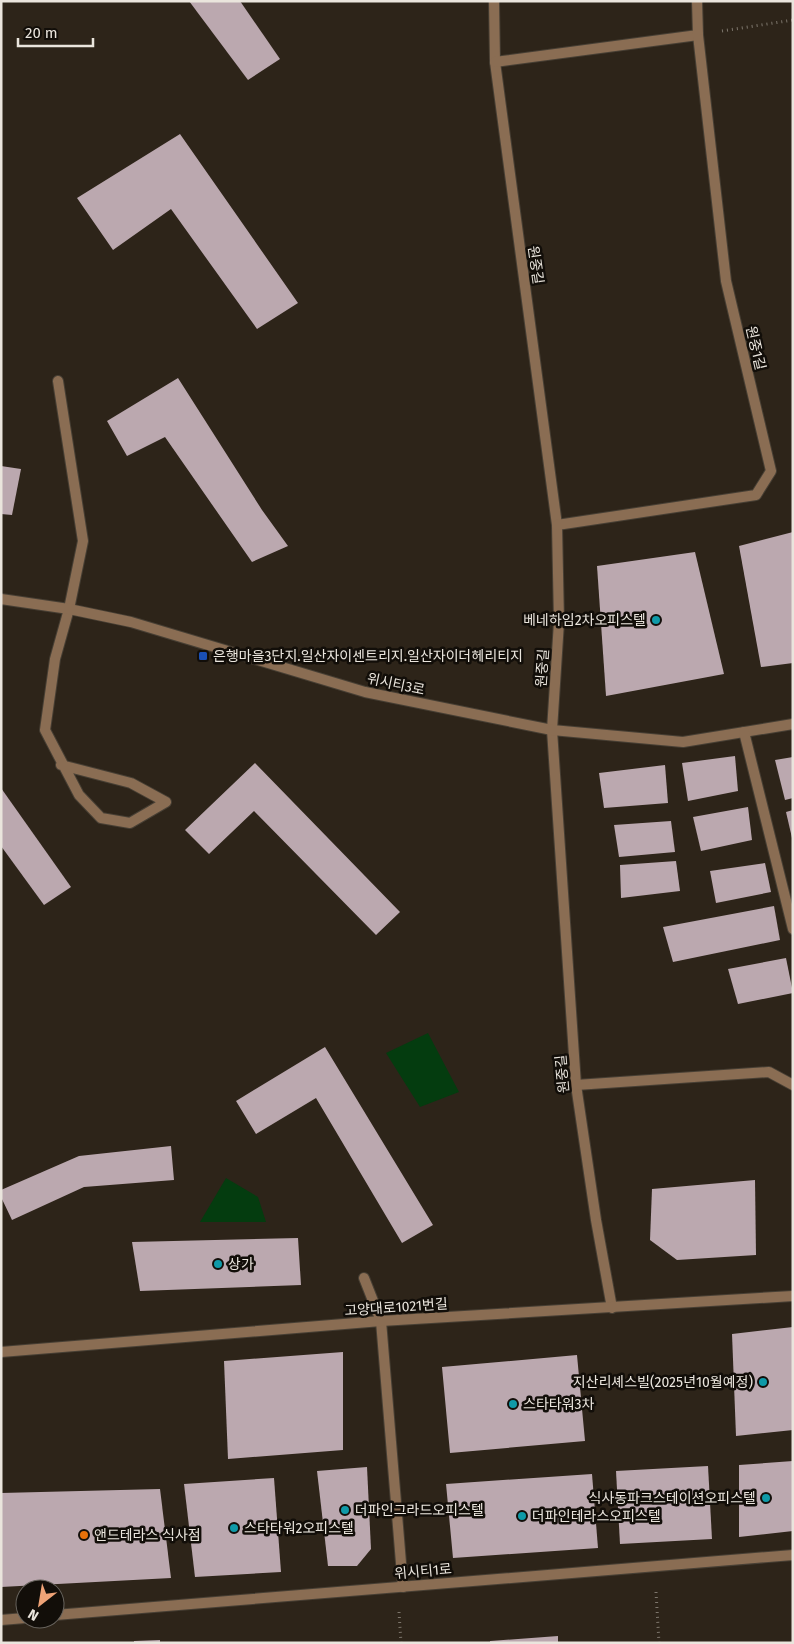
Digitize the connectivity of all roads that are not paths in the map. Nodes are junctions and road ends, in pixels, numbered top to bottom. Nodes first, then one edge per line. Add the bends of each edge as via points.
1 (494, 1) edge
2 (697, 1) edge
3 (698, 35) junction
4 (495, 62) junction
5 (58, 381) dead end
6 (557, 525) junction
7 (1, 598) edge
8 (69, 609) junction
9 (793, 724) edge
10 (552, 730) junction
11 (744, 732) junction
12 (61, 765) junction
13 (793, 929) edge
14 (576, 1084) junction
15 (793, 1085) edge
16 (364, 1278) dead end
17 (793, 1296) edge
18 (612, 1308) junction
19 (381, 1321) junction
20 (1, 1352) edge
21 (793, 1555) edge
22 (403, 1587) junction
23 (65, 1614) edge
24 (15, 1619) edge
25 (1, 1620) edge

1 - 4 street, 원중길
2 - 3 street, 원중1길
3 - 4 street
3 - 6 street, 원중1길 via 726,281 771,471 756,495
4 - 6 street, 원중길
5 - 8 street via 83,541
6 - 10 street, 원중길 via 559,622
7 - 8 street, 위시티3로
8 - 10 street, 위시티3로 via 130,622 366,692
8 - 12 street via 55,659 45,730
9 - 11 street, 위시티3로
10 - 11 street, 위시티3로 via 683,742
10 - 14 street, 원중길
11 - 13 street
12 - 12 street via 79,795 101,818 130,823 166,802 131,783
14 - 15 street via 769,1072
14 - 18 street, 원중길
16 - 19 street
17 - 18 street, 고양대로1021번길
18 - 19 street, 고양대로1021번길
19 - 20 street, 고양대로1021번길
19 - 22 street
21 - 22 street, 위시티1로
22 - 23 street, 위시티1로
24 - 25 street

